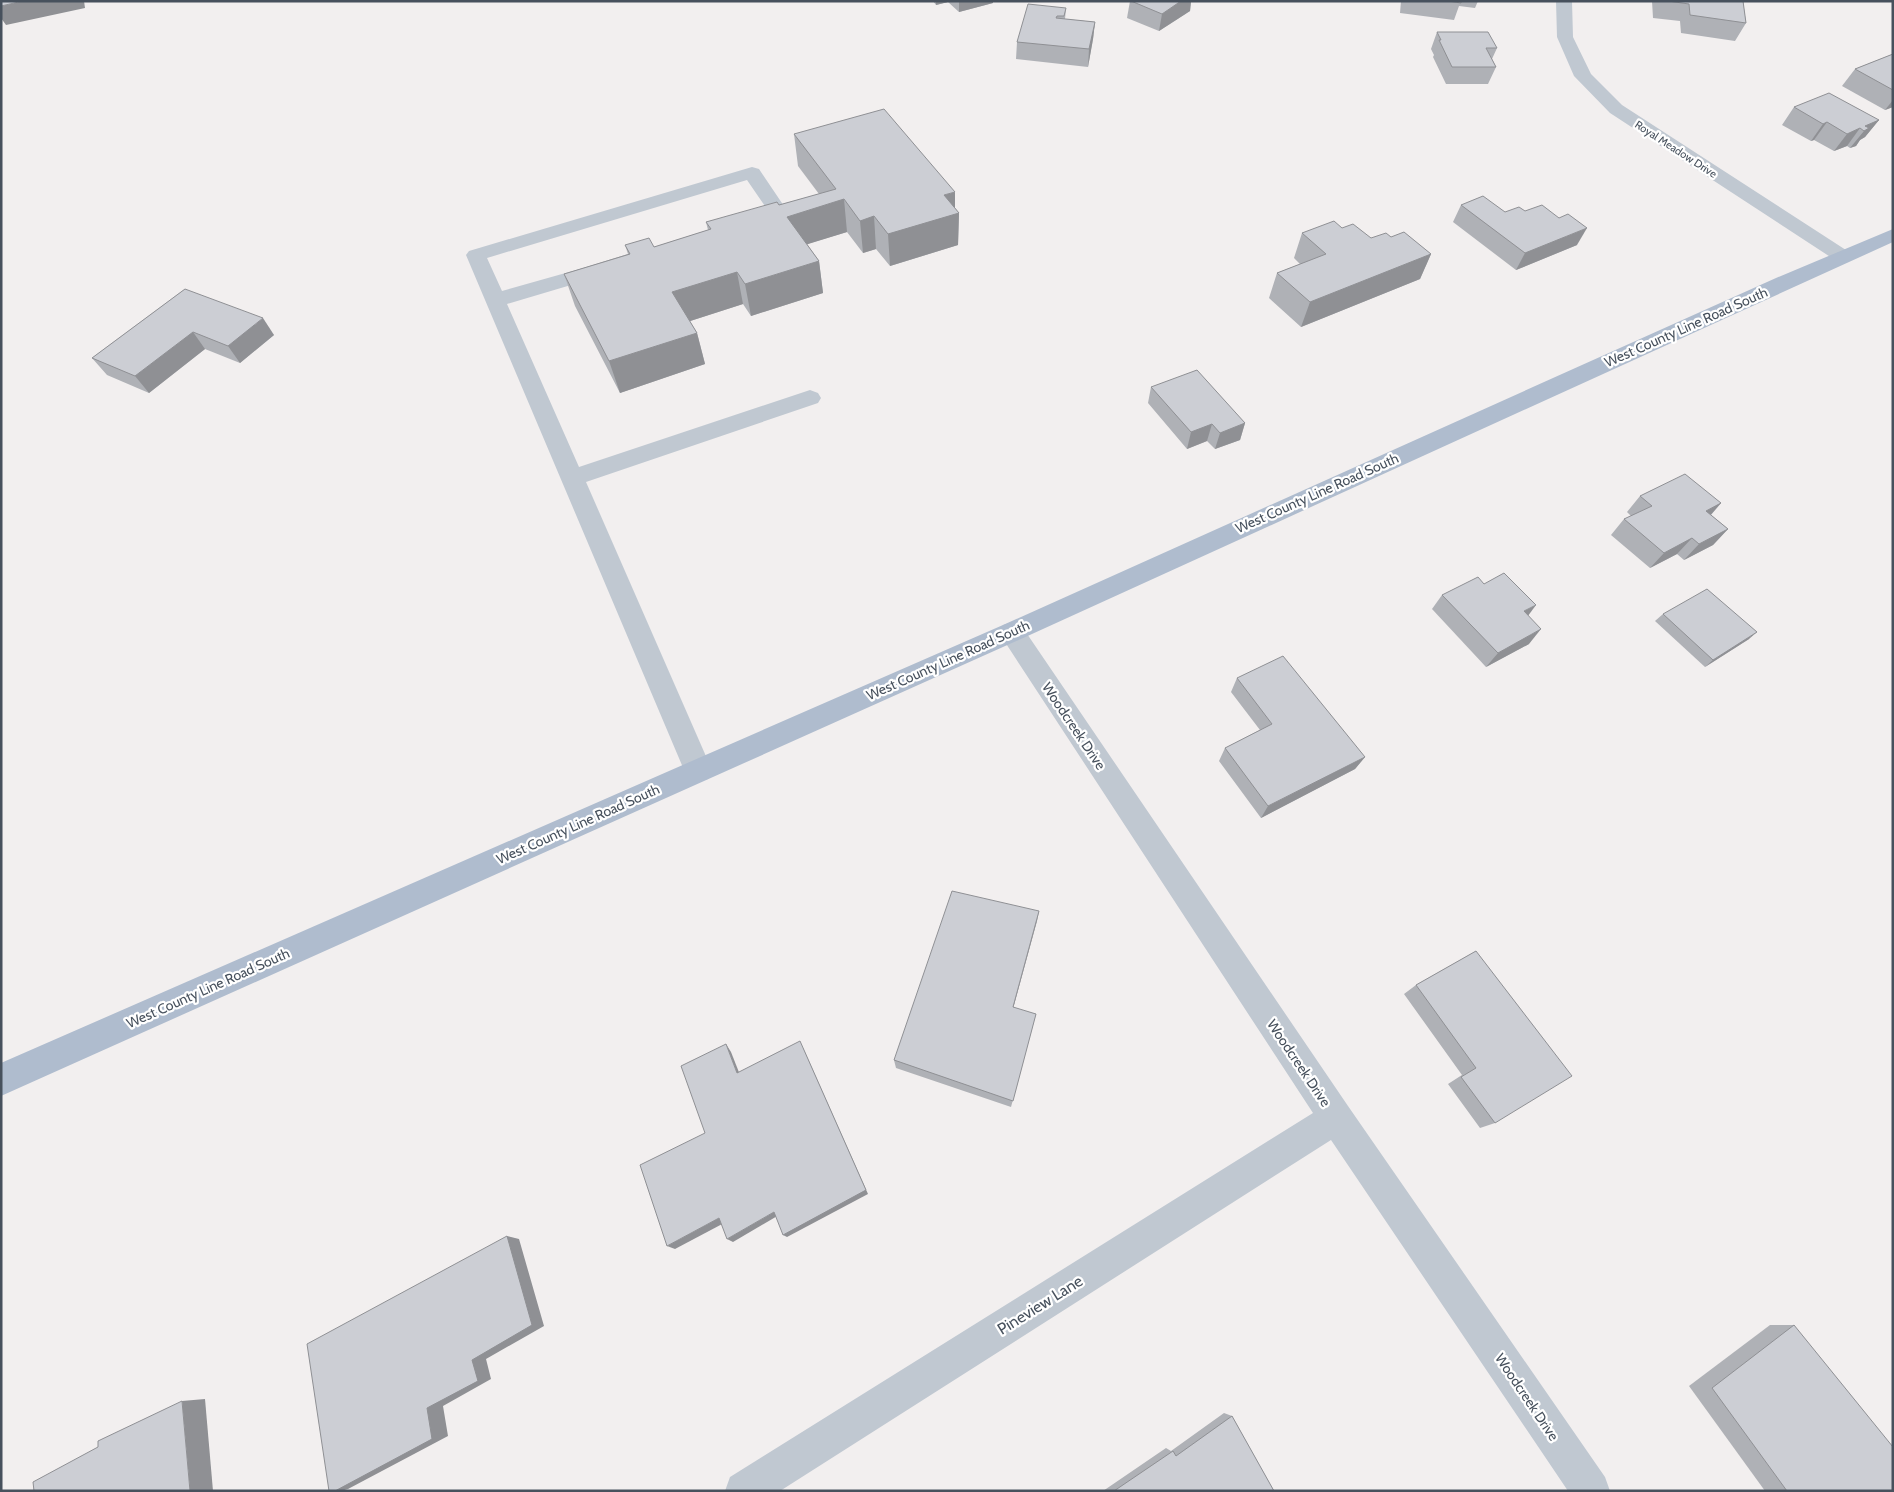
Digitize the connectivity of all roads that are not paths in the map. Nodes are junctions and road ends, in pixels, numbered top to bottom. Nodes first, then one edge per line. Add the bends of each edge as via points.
1 (1564, 1) edge
2 (742, 226) edge
3 (1893, 236) edge
4 (1842, 256) junction
5 (619, 263) edge
6 (496, 300) junction
7 (810, 398) dead end
8 (572, 478) junction
9 (1012, 632) junction
10 (698, 770) junction
11 (1, 1080) edge
12 (1336, 1118) junction
13 (744, 1491) edge
14 (1590, 1491) edge

1 - 4 street, Royal Meadow Drive via 1565,38 1583,76 1616,109
2 - 6 street via 780,215 752,173 476,255
3 - 4 main road, West County Line Road South
4 - 9 main road, West County Line Road South
5 - 6 street
6 - 8 street
7 - 8 street
8 - 10 street
9 - 10 main road, West County Line Road South
9 - 12 street, Woodcreek Drive
10 - 11 main road, West County Line Road South
12 - 13 street, Pineview Lane
12 - 14 street, Woodcreek Drive

